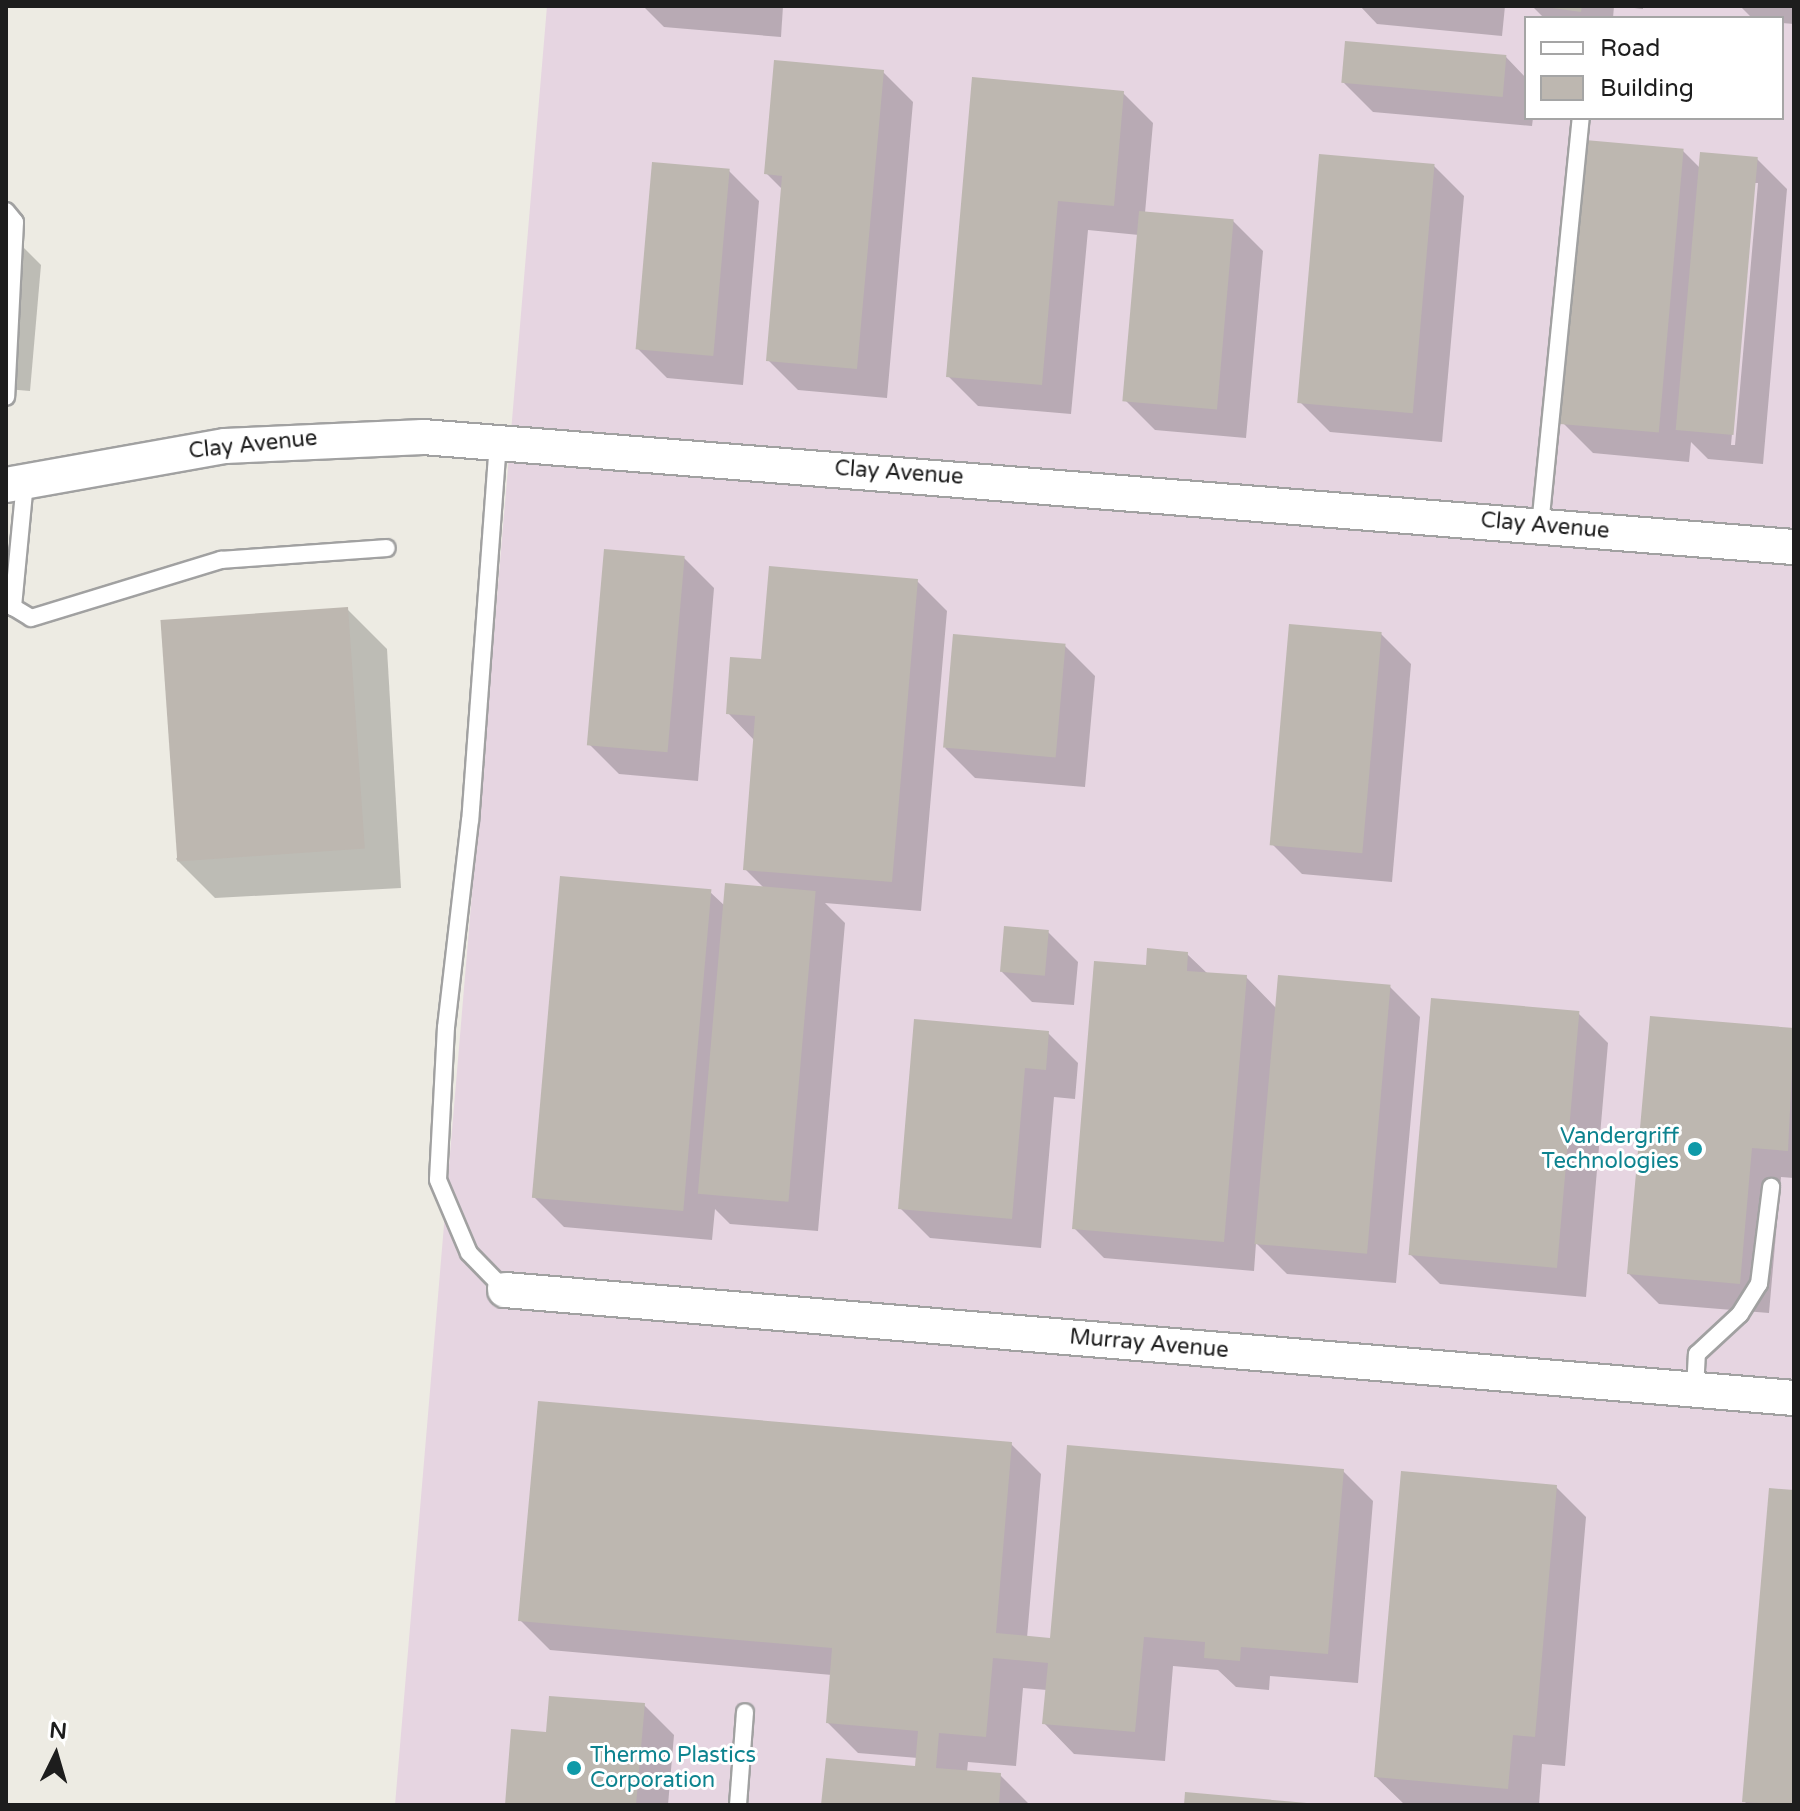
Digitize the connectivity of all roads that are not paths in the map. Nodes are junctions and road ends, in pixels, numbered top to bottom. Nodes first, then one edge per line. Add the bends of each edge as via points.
1 (1581, 120) edge
2 (6, 211) edge
3 (6, 383) edge
4 (6, 397) edge
5 (498, 442) junction
6 (16, 483) edge
7 (1540, 526) junction
8 (1794, 547) edge
9 (387, 548) dead end
10 (1771, 1187) dead end
11 (505, 1290) joint
12 (1695, 1390) junction
13 (1794, 1398) edge
14 (745, 1712) dead end
15 (738, 1805) edge

1 - 7 lane
2 - 3 lane via 15,222
3 - 4 lane
5 - 6 street, Clay Avenue via 373,436 272,440
5 - 7 street, Clay Avenue
5 - 11 lane via 470,820 446,1027 438,1180 469,1253
6 - 9 lane via 13,607 31,618 221,560
7 - 8 street, Clay Avenue
10 - 12 lane via 1759,1284 1740,1314 1697,1354
11 - 12 street, Murray Avenue
12 - 13 street, Murray Avenue
14 - 15 lane

